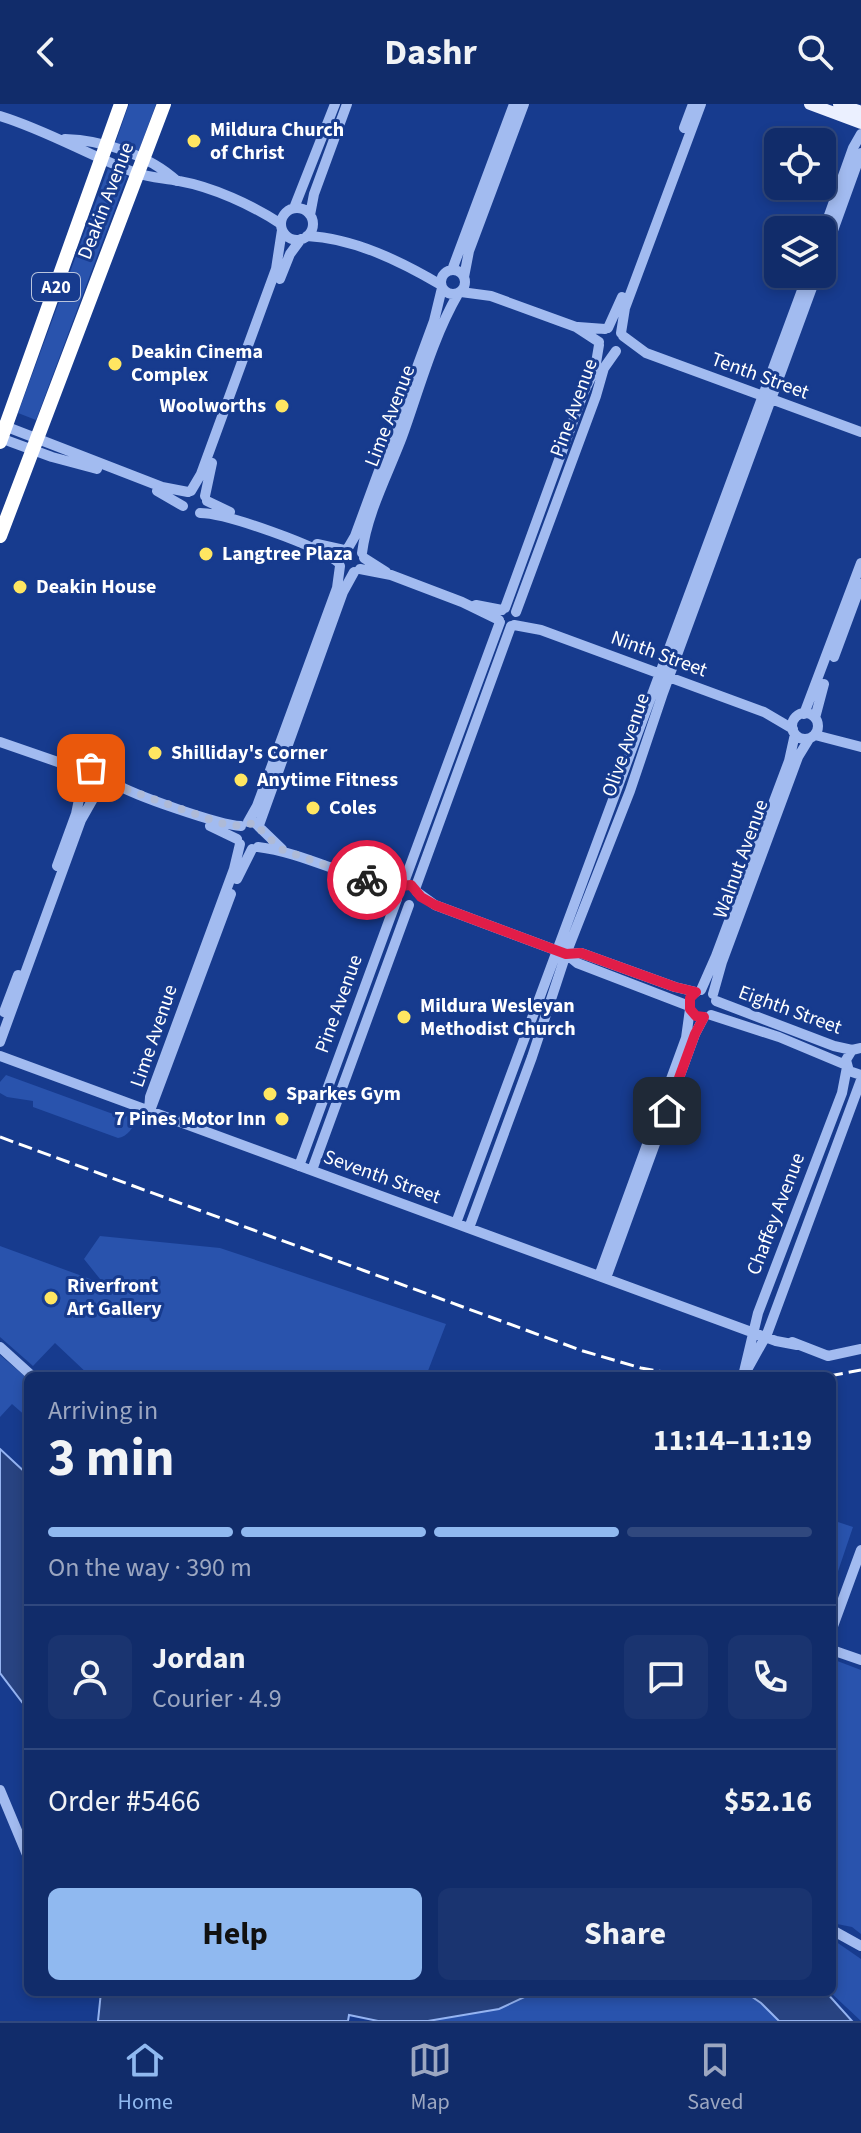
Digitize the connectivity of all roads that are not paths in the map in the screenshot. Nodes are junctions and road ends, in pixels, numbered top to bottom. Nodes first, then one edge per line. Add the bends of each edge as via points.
1 (121, 104) edge
2 (164, 104) edge
3 (335, 104) edge
4 (347, 104) edge
5 (514, 104) edge
6 (524, 104) edge
7 (693, 104) edge
8 (701, 104) edge
9 (810, 104) edge
10 (839, 104) edge
11 (861, 112) edge
12 (0, 116) edge
13 (861, 123) edge
14 (861, 134) edge
15 (104, 153) junction
16 (861, 153) edge
17 (141, 166) junction
18 (252, 209) junction
19 (290, 210) junction
20 (829, 216) edge
21 (311, 218) junction
22 (836, 222) edge
23 (282, 227) junction
24 (304, 237) junction
25 (338, 240) junction
26 (411, 267) junction
27 (449, 271) junction
28 (465, 278) junction
29 (442, 286) junction
30 (803, 288) edge
31 (811, 288) edge
32 (460, 293) junction
33 (491, 296) junction
34 (576, 327) junction
35 (607, 328) junction
36 (622, 335) junction
37 (599, 344) junction
38 (617, 350) junction
39 (646, 353) junction
40 (767, 398) junction
41 (861, 432) edge
42 (1, 434) edge
43 (36, 445) junction
44 (190, 491) junction
45 (206, 499) junction
46 (183, 506) junction
47 (542, 507) junction
48 (554, 511) junction
49 (200, 513) junction
50 (0, 536) edge
51 (346, 549) junction
52 (360, 563) junction
53 (861, 563) edge
54 (340, 565) junction
55 (858, 587) edge
56 (508, 617) junction
57 (664, 675) junction
58 (472, 698) junction
59 (483, 702) junction
60 (764, 712) junction
61 (801, 715) junction
62 (814, 729) junction
63 (794, 731) junction
64 (0, 742) edge
65 (861, 747) edge
66 (0, 749) edge
67 (104, 776) junction
68 (82, 779) junction
69 (99, 790) junction
70 (253, 827) junction
71 (238, 842) junction
72 (255, 848) junction
73 (283, 850) junction
74 (416, 891) junction
75 (399, 892) junction
76 (411, 904) junction
77 (435, 905) junction
78 (392, 914) junction
79 (405, 918) junction
80 (562, 952) junction
81 (698, 991) junction
82 (715, 998) junction
83 (690, 1008) junction
84 (708, 1016) junction
85 (0, 1022) edge
86 (0, 1042) edge
87 (857, 1046) edge
88 (0, 1056) edge
89 (846, 1066) junction
90 (861, 1077) edge
91 (149, 1111) junction
92 (306, 1148) junction
93 (820, 1151) junction
94 (318, 1153) junction
95 (832, 1155) junction
96 (299, 1166) junction
97 (312, 1170) junction
98 (456, 1223) junction
99 (469, 1228) junction
100 (785, 1243) junction
101 (798, 1247) junction
102 (602, 1277) junction
103 (752, 1332) junction
104 (767, 1334) junction
105 (0, 1347) edge
106 (861, 1349) edge
107 (28, 1372) edge
108 (745, 1372) edge
109 (746, 1372) edge
110 (861, 1550) edge
111 (836, 1618) edge
112 (836, 1651) edge
113 (861, 1660) edge
114 (0, 1790) edge
115 (24, 1847) edge
116 (836, 1932) edge
117 (861, 1946) edge

1 - 15 highway, Deakin Avenue / A20
2 - 17 highway, Deakin Avenue / A20
3 - 19 street via 305,185
4 - 21 street via 314,194
5 - 27 street
6 - 28 street via 469,251
7 - 35 street
8 - 36 street via 625,308
9 - 13 main road
10 - 11 main road
12 - 15 street via 64,139 90,141
14 - 20 street
15 - 17 street
15 - 42 highway, Deakin Avenue / A20
16 - 22 street
17 - 18 street via 158,180 177,181
17 - 43 highway, Deakin Avenue / A20
18 - 19 street
18 - 23 street
19 - 21 street via 303,209
19 - 23 street
21 - 24 street
21 - 25 street
23 - 24 street via 288,237
23 - 44 street via 276,269 201,474
24 - 25 street
24 - 45 street via 286,262 209,472
25 - 26 street
26 - 27 street
26 - 29 street
27 - 28 street via 459,271
27 - 29 street
28 - 32 street
28 - 33 street
29 - 32 street via 451,295
29 - 51 street, Lime Avenue via 429,335
30 - 40 street, Olive Avenue
31 - 40 street, Olive Avenue
32 - 33 street
32 - 52 street, Lime Avenue via 444,322 382,487
33 - 34 street
34 - 35 street
34 - 37 street
35 - 36 street
35 - 37 street
36 - 38 street
36 - 39 street, Tenth Street
37 - 38 street via 604,351
37 - 47 street, Pine Avenue via 595,369
38 - 39 street, Tenth Street
38 - 48 street, Pine Avenue via 604,368
39 - 40 street, Tenth Street
40 - 41 street, Tenth Street
40 - 57 street, Olive Avenue
42 - 43 street
43 - 44 street via 162,487
43 - 46 street
43 - 50 highway, Deakin Avenue / A20
44 - 45 street via 199,491
44 - 46 street
45 - 49 street
45 - 51 street via 324,546
46 - 49 street
47 - 48 street
47 - 56 street, Pine Avenue
48 - 56 street, Pine Avenue
49 - 54 street via 233,519 320,551
51 - 52 street via 356,548
51 - 54 street via 339,556
52 - 54 street via 346,572
52 - 56 street, Ninth Street
52 - 70 street, Lime Avenue via 343,592
53 - 55 street, Walnut Avenue
54 - 70 street via 337,588
55 - 61 street, Walnut Avenue
55 - 62 street, Walnut Avenue via 820,695
56 - 57 street, Ninth Street
56 - 58 street, Pine Avenue
56 - 59 street, Pine Avenue
57 - 60 street, Ninth Street
57 - 80 street, Olive Avenue via 630,791
58 - 59 street
58 - 75 street, Pine Avenue
59 - 74 street, Pine Avenue
60 - 61 street, Ninth Street
60 - 63 street, Ninth Street
61 - 62 street, Ninth Street
61 - 63 street, Walnut Avenue via 793,722
62 - 63 street, Ninth Street via 801,739
62 - 65 street
62 - 82 street, Walnut Avenue via 798,757 722,962
63 - 81 street, Walnut Avenue via 789,761
64 - 68 street
66 - 68 street
67 - 68 street via 94,768
67 - 69 street
67 - 70 street via 120,787 217,822
68 - 69 street via 90,791
68 - 85 street via 76,814
69 - 71 street via 213,827
69 - 86 street via 81,820
70 - 71 street, Lime Avenue via 237,832
70 - 72 street, Lime Avenue via 263,841
70 - 73 street
71 - 72 street
71 - 91 street, Lime Avenue via 234,869
72 - 73 street
72 - 91 street, Lime Avenue via 239,872
73 - 75 street
74 - 75 street via 411,885
74 - 76 street, Pine Avenue
74 - 77 street
75 - 76 street via 401,904
75 - 78 street, Pine Avenue
76 - 77 street
76 - 79 street, Pine Avenue
77 - 80 street
78 - 79 street
78 - 92 street, Pine Avenue
79 - 94 street, Pine Avenue
80 - 81 street via 581,953
80 - 83 street via 577,963
80 - 98 street, Olive Avenue
80 - 99 street, Olive Avenue via 532,1057
81 - 82 street
81 - 83 street via 690,998
82 - 84 street via 716,1009
82 - 87 street, Eighth Street via 834,1046
83 - 84 street via 696,1016
83 - 102 street via 686,1038
84 - 89 street, Eighth Street via 779,1037
84 - 102 street via 695,1034
87 - 89 street, Chaffey Avenue
88 - 91 street, Seventh Street
89 - 90 street, Eighth Street
89 - 93 street, Chaffey Avenue via 842,1093
90 - 95 street, Chaffey Avenue
91 - 96 street, Seventh Street
92 - 94 street
92 - 96 street, Pine Avenue
93 - 95 street
93 - 100 street, Chaffey Avenue
94 - 97 street, Pine Avenue
95 - 101 street, Chaffey Avenue
96 - 97 street, Seventh Street
97 - 98 street, Seventh Street
98 - 99 street, Seventh Street
99 - 102 street, Seventh Street
100 - 101 street
100 - 103 street, Chaffey Avenue
101 - 104 street, Chaffey Avenue
102 - 103 street, Seventh Street
103 - 104 street
103 - 108 street, Chaffey Avenue
104 - 106 street via 828,1356
104 - 109 street, Chaffey Avenue
105 - 107 street
110 - 111 street
112 - 113 street
114 - 115 street
116 - 117 street

